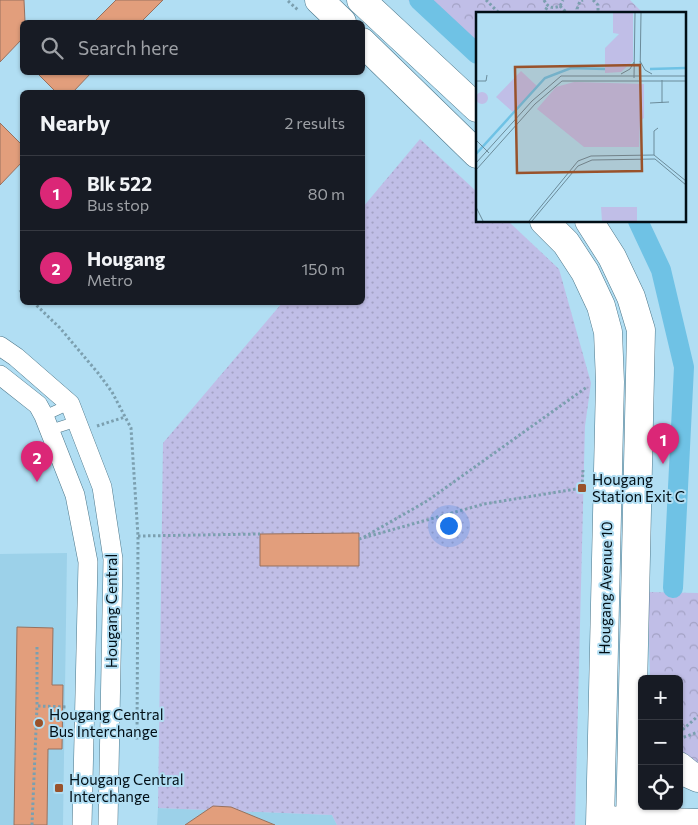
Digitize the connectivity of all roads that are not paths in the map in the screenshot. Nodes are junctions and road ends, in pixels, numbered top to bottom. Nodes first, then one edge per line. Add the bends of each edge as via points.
1 (319, 0) edge
2 (361, 0) edge
3 (340, 20) edge
4 (365, 45) edge
5 (476, 107) edge
6 (476, 153) edge
7 (545, 222) edge
8 (590, 222) edge
9 (0, 346) edge
10 (0, 375) edge
11 (74, 413) junction
12 (47, 423) junction
13 (633, 671) junction
14 (638, 690) edge
15 (683, 769) edge
16 (698, 778) edge
17 (600, 780) junction
18 (637, 782) edge
19 (683, 784) edge
20 (698, 784) edge
21 (698, 821) edge
22 (600, 822) edge
23 (630, 822) edge
24 (82, 825) edge
25 (108, 825) edge

1 - 3 main road
2 - 5 main road
4 - 6 main road
7 - 17 main road, Hougang Avenue 10 via 566,243 585,272 601,306 608,332 610,382
8 - 13 main road, Hougang Avenue 10 via 612,257 631,297 640,330
9 - 11 street, Hougang Central via 16,357
10 - 12 street, Hougang Central via 38,404
11 - 12 lane
11 - 12 lane
11 - 25 street, Hougang Central via 102,487 113,559
12 - 24 street, Hougang Central via 76,495 88,562
13 - 14 main road
13 - 18 main road, Hougang Avenue 10
15 - 16 main road
17 - 18 street
17 - 22 main road, Hougang Avenue 10
18 - 23 main road, Hougang Avenue 10
19 - 20 street
21 - 23 street
22 - 23 street

